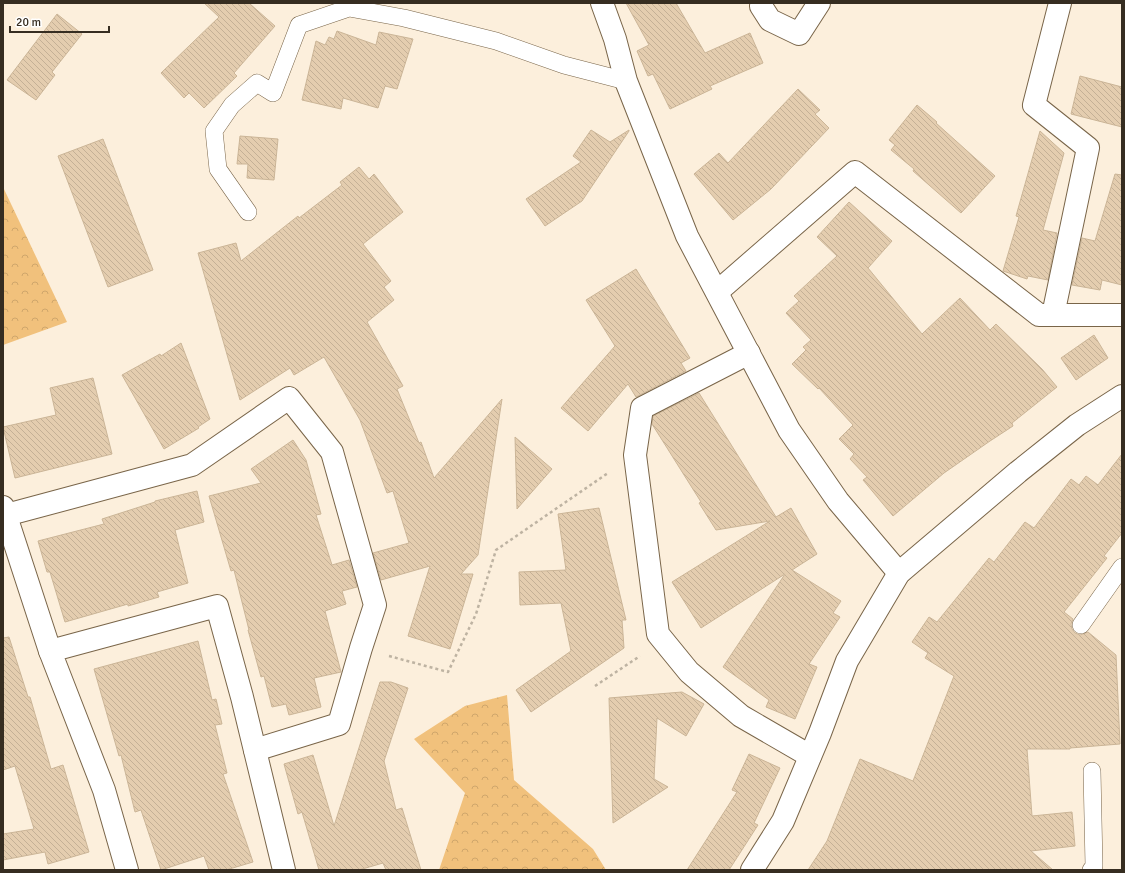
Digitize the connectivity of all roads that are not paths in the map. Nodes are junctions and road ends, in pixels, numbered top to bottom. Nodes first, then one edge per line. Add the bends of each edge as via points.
1 (602, 3) edge
2 (819, 3) edge
3 (1060, 3) edge
4 (761, 6) dead end
5 (626, 81) junction
6 (248, 212) dead end
7 (718, 292) junction
8 (1053, 315) junction
9 (1122, 315) edge
10 (749, 353) junction
11 (1122, 396) edge
12 (4, 511) edge
13 (1122, 567) edge
14 (899, 573) junction
15 (1081, 625) dead end
16 (50, 651) junction
17 (255, 750) junction
18 (810, 756) junction
19 (1092, 771) dead end
20 (127, 870) edge
21 (284, 870) edge
22 (752, 870) edge
23 (1091, 870) edge

1 - 5 street
2 - 4 street via 799,34 770,20
3 - 8 street via 1034,105 1088,148
5 - 6 lane via 564,65 496,40 349,8 300,24 273,93 257,83 232,105 214,131 218,169
5 - 7 street via 687,236
7 - 8 street via 855,172 1039,315
7 - 10 street
8 - 9 street
10 - 14 street via 789,430 838,501
10 - 18 street via 642,408 635,455 658,634 689,672 741,716
11 - 14 street via 1077,425
12 - 16 street
12 - 17 street via 192,465 289,398 332,452 375,605 339,724
13 - 15 lane
14 - 18 street via 847,661
16 - 17 street via 217,606
16 - 20 street via 104,790
17 - 21 street
18 - 22 street via 784,821
19 - 23 lane via 1094,866

